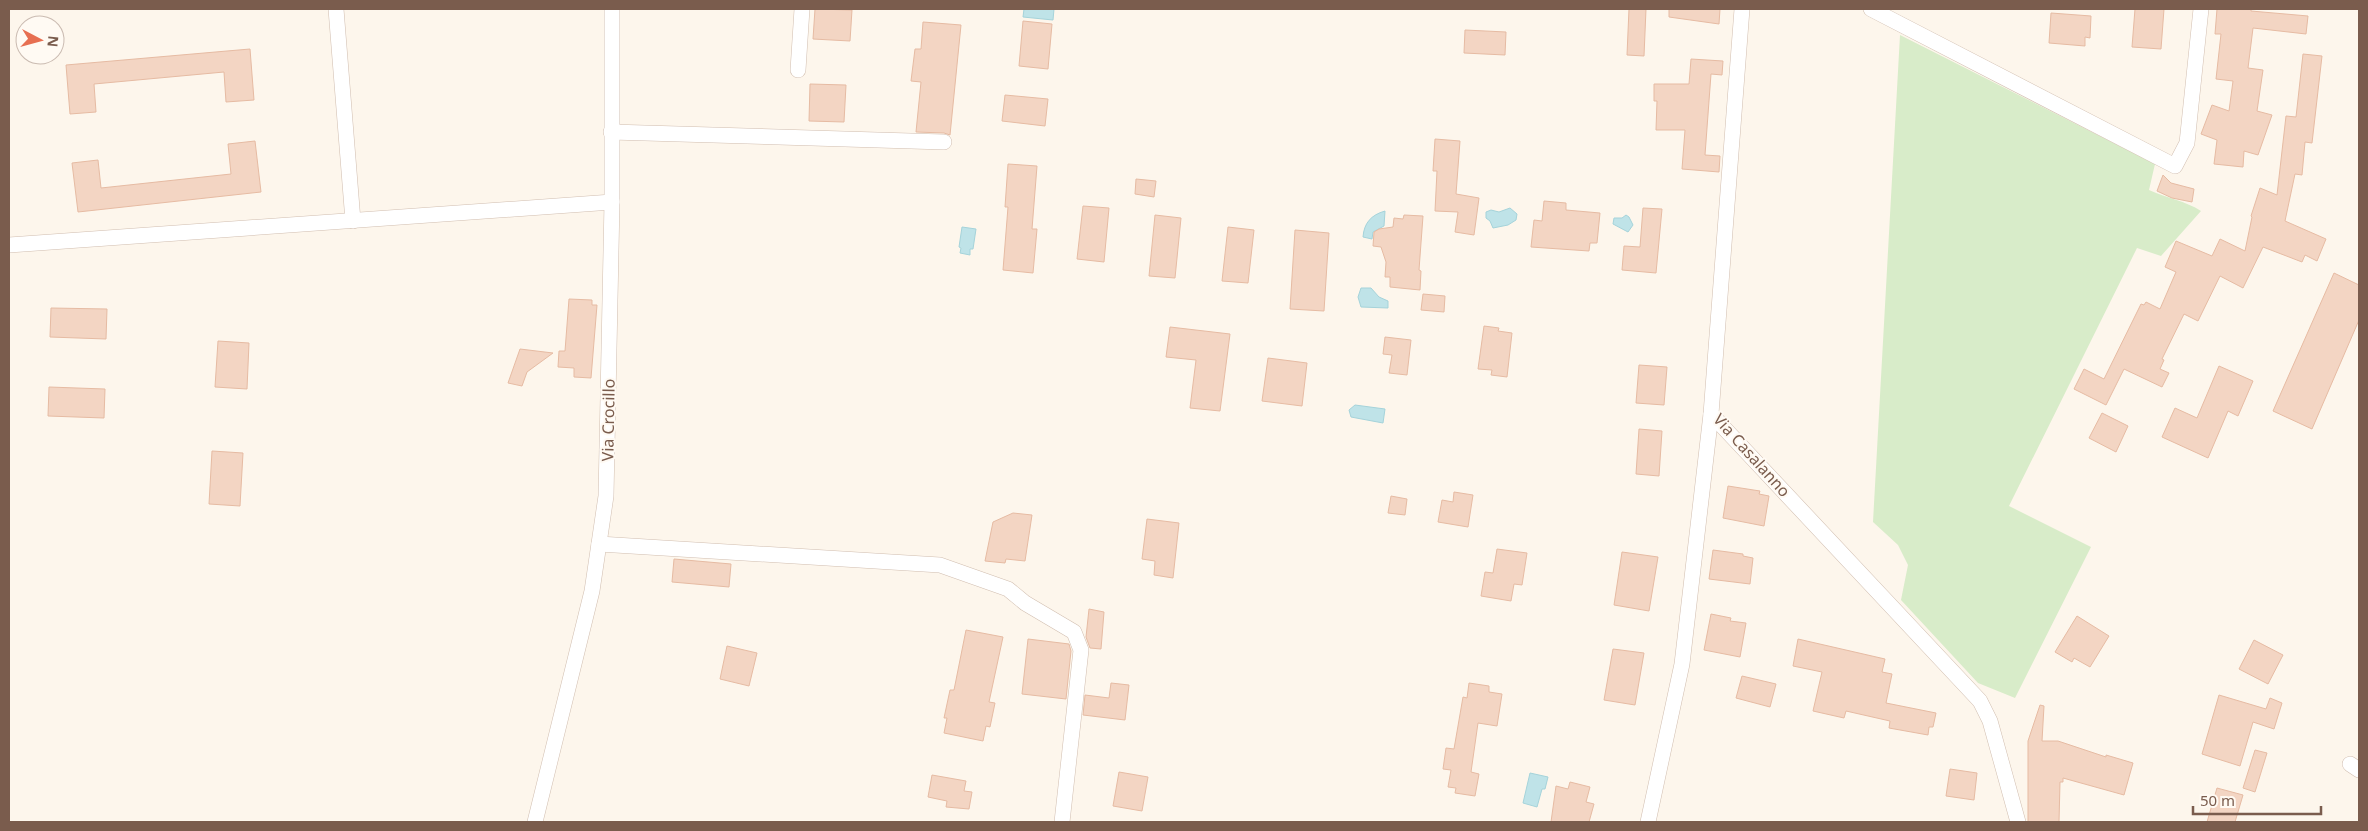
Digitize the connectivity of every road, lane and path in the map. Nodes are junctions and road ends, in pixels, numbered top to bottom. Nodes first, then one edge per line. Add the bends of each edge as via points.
1 (336, 9) edge
2 (612, 9) edge
3 (802, 9) edge
4 (1742, 9) edge
5 (1871, 9) edge
6 (2201, 9) edge
7 (798, 70) dead end
8 (611, 132) junction
9 (944, 142) dead end
10 (612, 202) junction
11 (353, 221) junction
12 (9, 245) edge
13 (1711, 414) junction
14 (599, 544) junction
15 (535, 822) edge
16 (1062, 822) edge
17 (1648, 822) edge
18 (2018, 822) edge

1 - 11 street
2 - 8 street, Via Crocillo
3 - 7 street
4 - 13 street, Via Casalanno
5 - 6 street via 2175,166 2187,143
8 - 9 street
8 - 10 street, Via Crocillo
10 - 11 street
10 - 14 street, Via Crocillo via 606,496
11 - 12 street
13 - 17 street via 1682,664
13 - 18 street, Via Casalanno via 1980,702 1990,721
14 - 15 street, Via Crocillo via 592,591
14 - 16 street via 940,565 1008,589 1025,604 1074,632 1081,650

